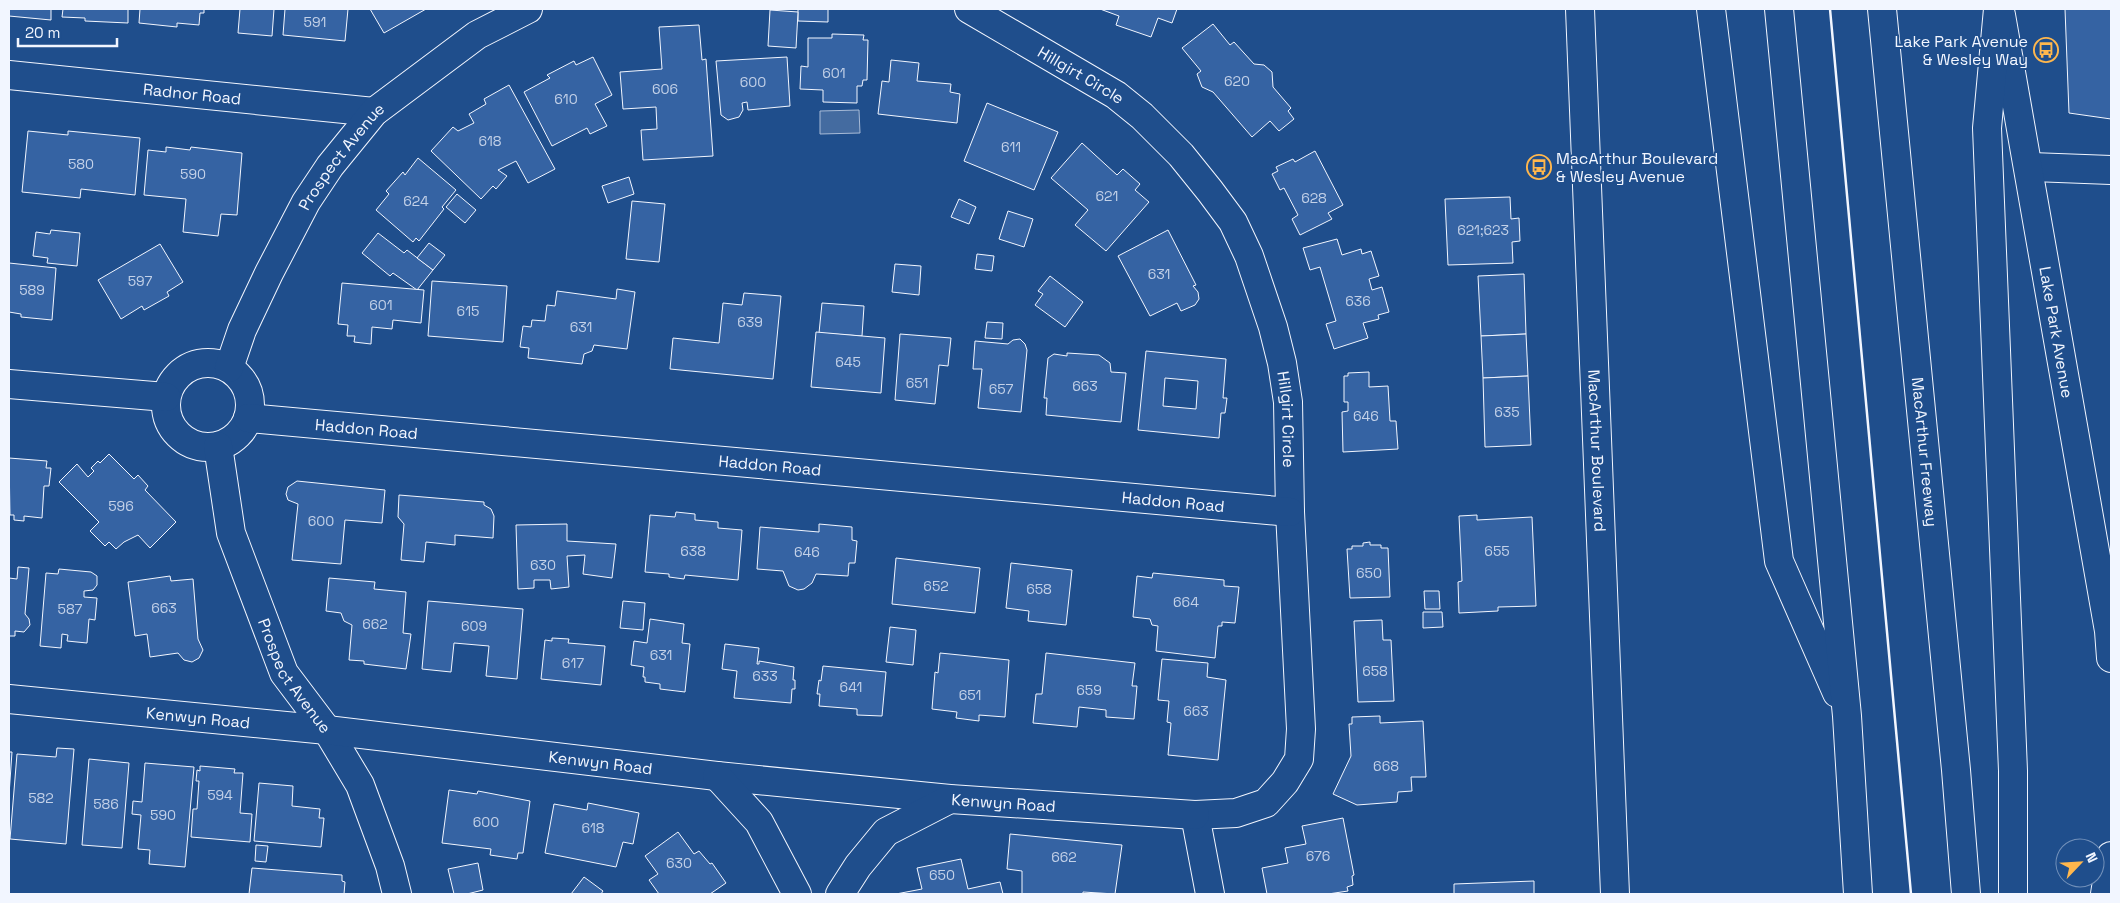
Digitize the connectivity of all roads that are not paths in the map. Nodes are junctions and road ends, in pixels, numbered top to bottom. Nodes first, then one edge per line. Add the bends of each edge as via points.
1 (528, 9) edge
2 (969, 9) edge
3 (1580, 9) edge
4 (1711, 9) edge
5 (1779, 9) edge
6 (1882, 9) edge
7 (1999, 9) edge
8 (9, 75) edge
9 (374, 112) junction
10 (2029, 167) junction
11 (2111, 170) edge
12 (229, 368) junction
13 (9, 384) edge
14 (166, 397) junction
15 (248, 418) junction
16 (218, 446) junction
17 (1290, 512) junction
18 (2111, 658) edge
19 (9, 699) edge
20 (1847, 716) junction
21 (327, 730) junction
22 (716, 776) junction
23 (950, 799) junction
24 (1194, 815) junction
25 (2111, 856) edge
26 (398, 894) edge
27 (797, 894) edge
28 (840, 894) edge
29 (1210, 894) edge
30 (1615, 894) edge
31 (1858, 894) edge
32 (1966, 894) edge
33 (2013, 894) edge
34 (2105, 894) edge

1 - 9 main road, Prospect Avenue via 478,35
2 - 17 main road, Hillgirt Circle via 1116,95 1181,155 1233,222 1249,256 1282,363 1288,402
3 - 30 main road, MacArthur Boulevard
4 - 20 main road via 1779,561
5 - 20 main road
6 - 32 main road, MacArthur Freeway
7 - 10 main road, Lake Park Avenue
7 - 33 main road via 1987,128 2013,771
8 - 9 main road, Radnor Road
9 - 12 main road, Prospect Avenue via 330,166 306,202 242,330
10 - 11 main road
10 - 18 main road, Lake Park Avenue
12 - 14 main road via 207,362 190,367 176,377
12 - 15 main road via 240,377 247,390
13 - 14 main road
14 - 16 main road via 169,421 175,431 194,445
15 - 16 main road via 237,436
15 - 17 main road, Haddon Road
16 - 21 main road, Prospect Avenue via 231,533 243,568 284,672
17 - 24 main road, Hillgirt Circle via 1301,729 1299,759 1285,782 1266,803 1236,813
19 - 21 main road, Kenwyn Road
20 - 31 main road
21 - 22 main road, Kenwyn Road
21 - 26 main road, Prospect Avenue via 360,785
22 - 23 main road, Kenwyn Road
22 - 27 main road via 758,822
23 - 24 main road, Kenwyn Road
23 - 28 main road via 886,832
24 - 29 main road
25 - 34 main road

